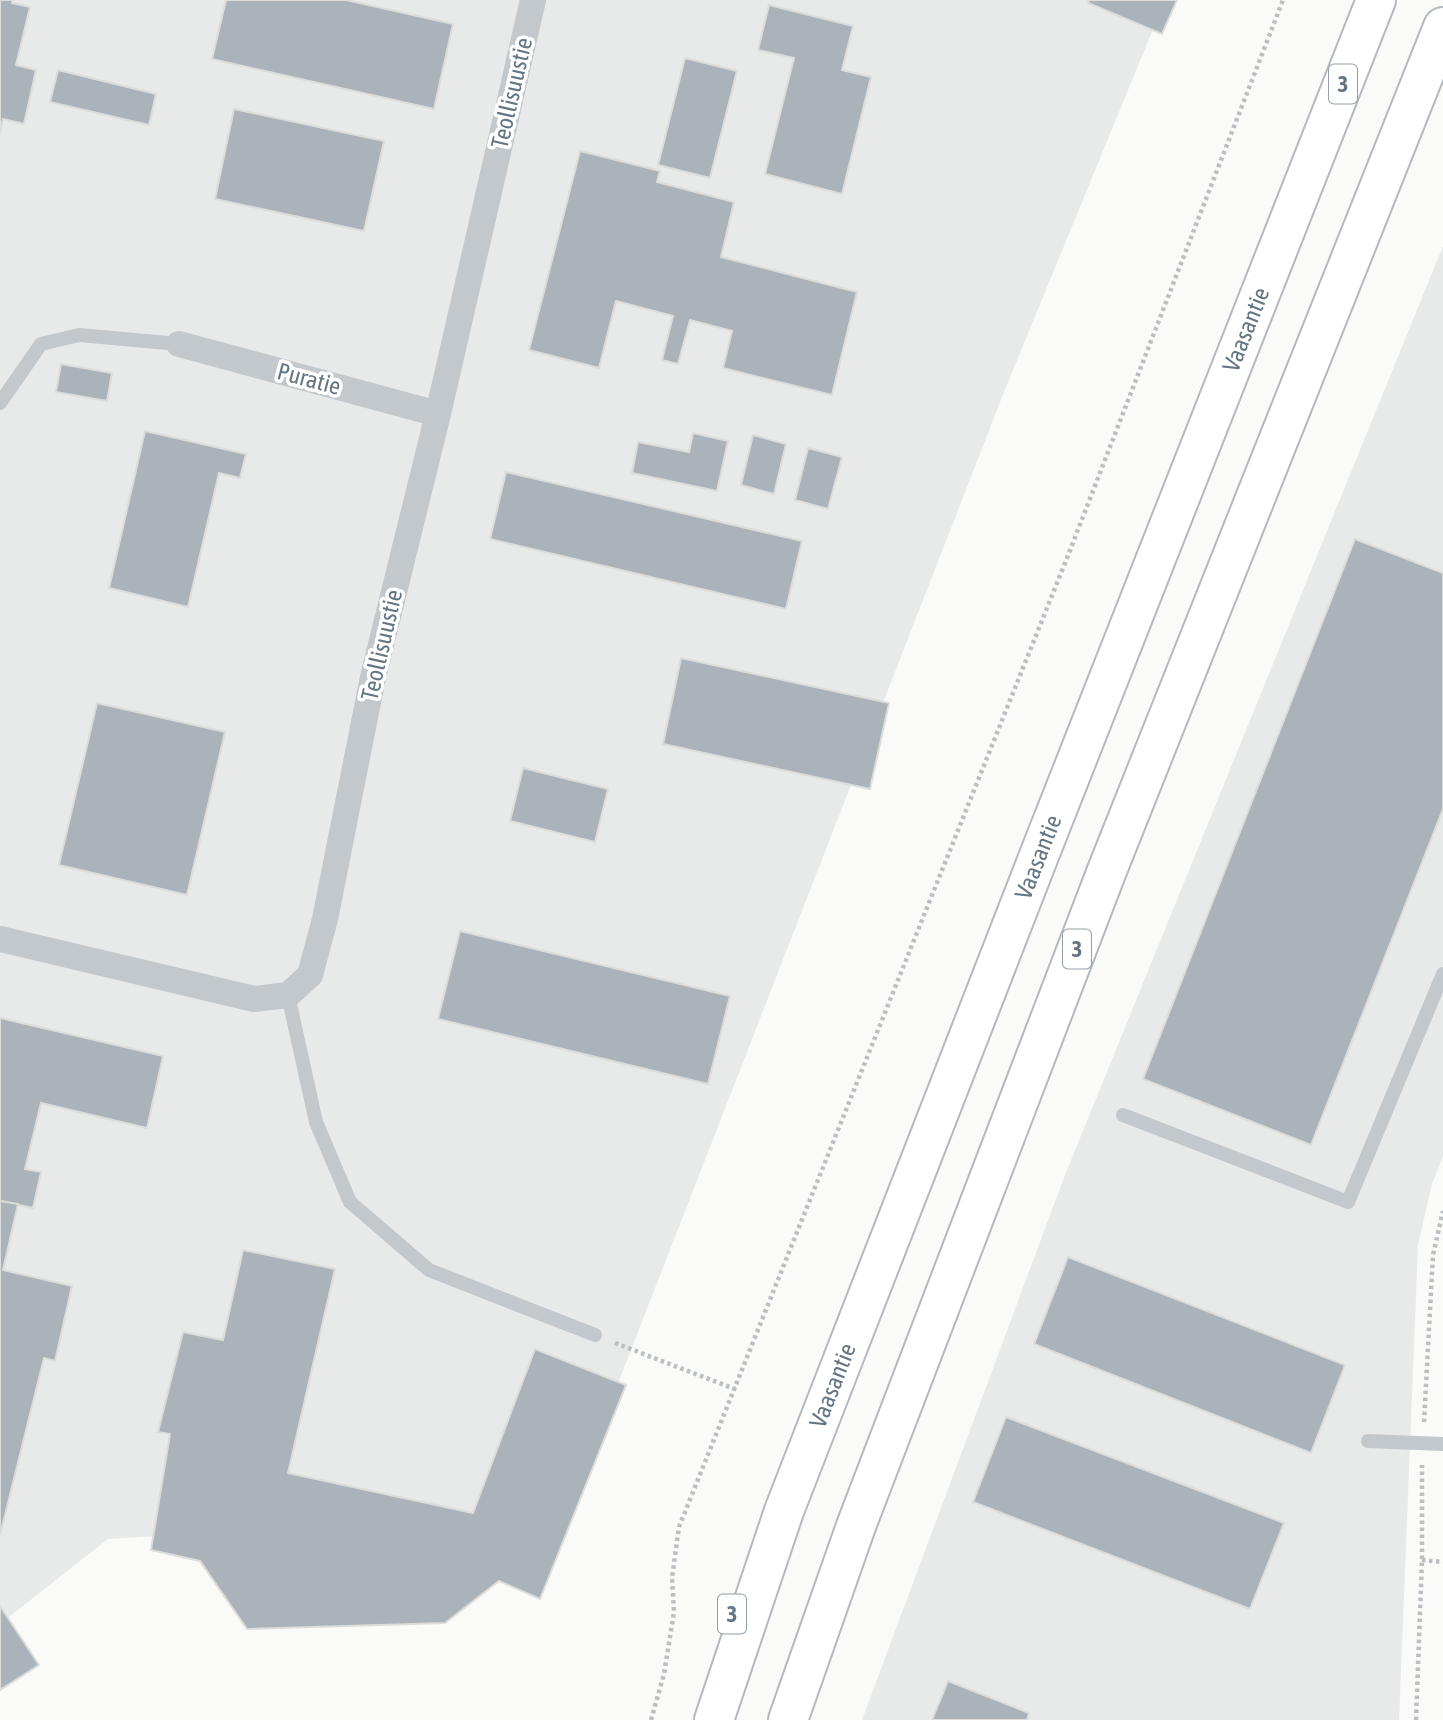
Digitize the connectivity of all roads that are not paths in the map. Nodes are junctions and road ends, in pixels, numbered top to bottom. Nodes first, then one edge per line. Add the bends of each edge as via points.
1 (533, 0) edge
2 (1376, 0) edge
3 (1443, 27) edge
4 (179, 344) joint
5 (0, 403) edge
6 (438, 414) junction
7 (0, 939) edge
8 (1443, 974) edge
9 (288, 995) junction
10 (1123, 1115) dead end
11 (595, 1335) road end
12 (1368, 1441) dead end
13 (1443, 1444) edge
14 (784, 1511) junction
15 (689, 1720) edge
16 (714, 1720) edge
17 (788, 1720) edge

1 - 6 street, Teollisuustie
2 - 14 highway, Vaasantie / 3
3 - 17 highway, 3 via 1106,873 856,1526
4 - 5 lane via 79,335 41,344
4 - 6 street, Puratie
6 - 9 street, Teollisuustie via 373,677 325,919 310,975
7 - 9 street via 254,999
8 - 10 lane via 1348,1202
9 - 11 lane via 316,1122 350,1202 429,1270
12 - 13 lane
14 - 15 highway, 3 via 730,1617
14 - 16 highway, Vaasantie

